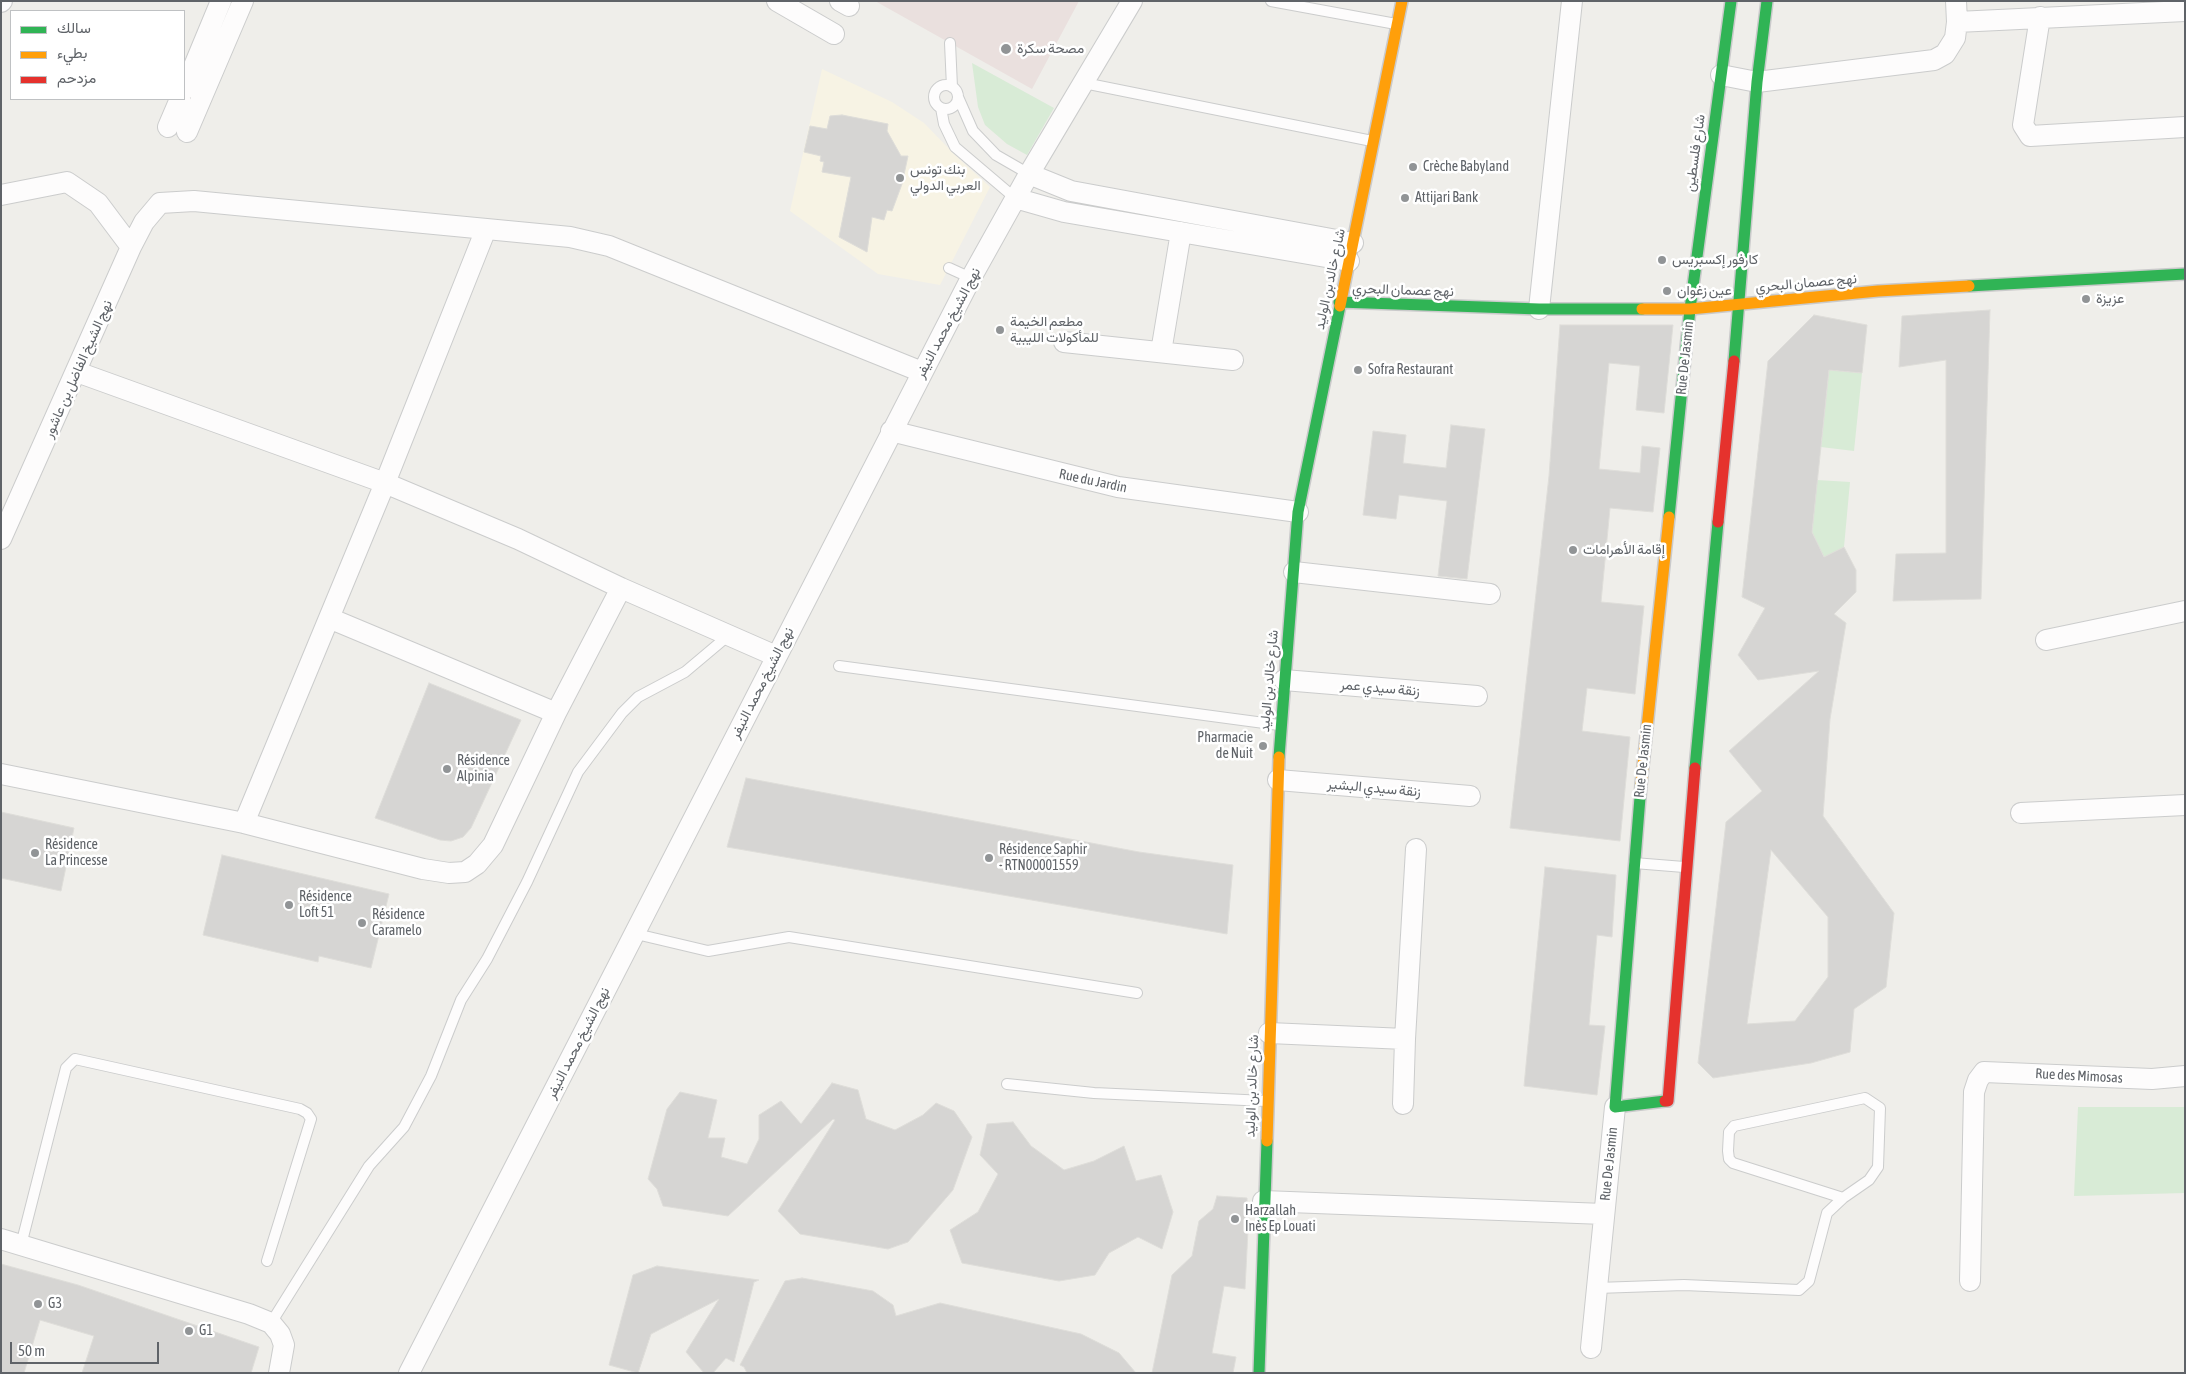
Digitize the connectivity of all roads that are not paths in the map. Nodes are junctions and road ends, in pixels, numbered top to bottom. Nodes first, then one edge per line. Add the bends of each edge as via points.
1 (221, 1) edge
2 (243, 1) edge
3 (777, 1) edge
4 (1132, 1) edge
5 (1271, 1) edge
6 (1402, 1) edge
7 (1572, 1) edge
8 (1731, 1) edge
9 (1767, 1) edge
10 (1956, 1) edge
11 (2185, 11) edge
12 (2040, 17) junction
13 (1957, 22) junction
14 (1397, 24) junction
15 (834, 34) dead end
16 (950, 43) dead end
17 (1721, 76) junction
18 (1756, 82) junction
19 (1084, 83) junction
20 (185, 88) edge
21 (955, 92) junction
22 (180, 100) edge
23 (941, 108) junction
24 (2185, 126) edge
25 (1373, 141) junction
26 (1029, 174) junction
27 (1, 195) edge
28 (1015, 198) junction
29 (486, 229) junction
30 (1182, 232) junction
31 (131, 247) junction
32 (1351, 252) junction
33 (949, 268) dead end
34 (2185, 274) edge
35 (971, 278) junction
36 (1339, 302) junction
37 (1739, 304) junction
38 (1539, 309) junction
39 (1690, 309) junction
40 (1064, 342) dead end
41 (1161, 352) junction
42 (1233, 360) dead end
43 (77, 372) junction
44 (922, 372) junction
45 (891, 431) junction
46 (385, 484) junction
47 (1298, 512) junction
48 (1, 539) edge
49 (1294, 572) junction
50 (621, 588) junction
51 (1490, 594) dead end
52 (2185, 612) edge
53 (329, 618) junction
54 (729, 635) junction
55 (2046, 640) dead end
56 (776, 656) junction
57 (839, 666) dead end
58 (1284, 680) junction
59 (1477, 696) dead end
60 (556, 713) junction
61 (1280, 725) junction
62 (1, 774) edge
63 (1278, 780) junction
64 (1470, 796) dead end
65 (2185, 805) edge
66 (2021, 813) dead end
67 (244, 823) junction
68 (1416, 849) dead end
69 (1633, 863) junction
70 (1686, 867) junction
71 (632, 933) junction
72 (1137, 993) dead end
73 (1269, 1033) junction
74 (1405, 1039) junction
75 (2185, 1076) edge
76 (1007, 1084) dead end
77 (1266, 1101) junction
78 (1404, 1104) dead end
79 (1615, 1107) junction
80 (1843, 1198) junction
81 (1263, 1200) junction
82 (1604, 1214) junction
83 (1, 1239) edge
84 (21, 1244) junction
85 (267, 1261) dead end
86 (1970, 1281) dead end
87 (1597, 1288) junction
88 (271, 1323) junction
89 (1591, 1348) dead end
90 (279, 1373) edge
91 (408, 1373) edge
92 (1259, 1373) edge

1 - 20 street
2 - 22 street via 177,130
3 - 15 street
4 - 19 street, نهج الشيخ محمد النيفر
5 - 14 lane
6 - 14 street, شارع خالد بن الوليد
7 - 38 street
8 - 17 street, شارع فلسطين
9 - 18 street
10 - 13 street
11 - 12 street
12 - 13 street
12 - 24 street via 2023,125 2030,136
13 - 18 street via 1951,47 1934,60
14 - 25 street, شارع خالد بن الوليد
16 - 21 lane
17 - 18 street
17 - 39 street, شارع فلسطين
18 - 37 street
19 - 25 lane
19 - 26 street, نهج الشيخ محمد النيفر
21 - 23 lane via 953,106
21 - 23 lane via 942,86 936,91 934,98
21 - 26 lane via 973,131 996,156
23 - 28 lane via 954,147
25 - 32 street, شارع خالد بن الوليد
26 - 28 street, نهج الشيخ محمد النيفر
26 - 32 street via 1071,191
27 - 31 street via 67,182 98,204
28 - 30 street via 1064,212
28 - 35 street, نهج الشيخ محمد النيفر
29 - 31 street, نهج الشيخ الفاضل بن عاشور via 194,201 160,203 144,222
29 - 44 street via 562,236 609,246
29 - 46 street
30 - 32 street
30 - 41 street
31 - 43 street, نهج الشيخ الفاضل بن عاشور
32 - 36 street, شارع خالد بن الوليد
33 - 35 lane
34 - 37 street, نهج عصمان البحري via 1878,291
35 - 44 street, نهج الشيخ محمد النيفر
36 - 38 street, نهج عصمان البحري
36 - 47 street, شارع خالد بن الوليد
37 - 39 street, نهج عصمان البحري
37 - 70 street
38 - 39 street, نهج عصمان البحري
39 - 69 street, Rue De Jasmin
40 - 41 street
41 - 42 street
43 - 46 street
43 - 48 street, نهج الشيخ الفاضل بن عاشور
44 - 45 street, نهج الشيخ محمد النيفر
45 - 47 street, Rue du Jardin via 1118,487
45 - 56 street, نهج الشيخ محمد النيفر
46 - 50 street via 518,539
46 - 53 street
47 - 49 street, شارع خالد بن الوليد
49 - 51 street
49 - 58 street, شارع خالد بن الوليد
50 - 54 street
50 - 60 street
52 - 55 street
53 - 60 street
53 - 67 street
54 - 56 street
54 - 88 lane via 685,672 638,696 578,772 518,899 461,1000 431,1076 404,1127 369,1166
56 - 71 street, نهج الشيخ محمد النيفر
57 - 61 lane
58 - 59 street, زنقة سيدي عمر
58 - 61 street, شارع خالد بن الوليد
60 - 67 street via 493,846 465,872 423,869
61 - 63 street, شارع خالد بن الوليد
62 - 67 street
63 - 64 street, زنقة سيدي البشير
63 - 73 street, شارع خالد بن الوليد
65 - 66 street
68 - 74 street
69 - 70 lane
69 - 79 street, Rue De Jasmin
70 - 79 street via 1668,1101
71 - 72 lane via 708,951 789,937
71 - 91 street, نهج الشيخ محمد النيفر
73 - 74 street
73 - 77 street, شارع خالد بن الوليد
74 - 78 street
75 - 86 street, Rue des Mimosas via 2152,1079 1984,1072 1974,1092
76 - 77 lane via 1094,1093
77 - 81 street, شارع خالد بن الوليد
79 - 82 street, Rue De Jasmin
80 - 80 lane via 1733,1163 1729,1159 1729,1132 1734,1126 1864,1098 1872,1101 1880,1108 1878,1167 1869,1180
80 - 87 lane via 1828,1213 1809,1281 1799,1290 1675,1284
81 - 82 street, Rue De Jasmin
81 - 92 street, شارع خالد بن الوليد
82 - 87 street, Rue De Jasmin
83 - 84 street
84 - 85 lane via 66,1068 75,1059 307,1113 310,1119
84 - 88 street
87 - 89 street, Rue De Jasmin
88 - 90 street via 284,1345

